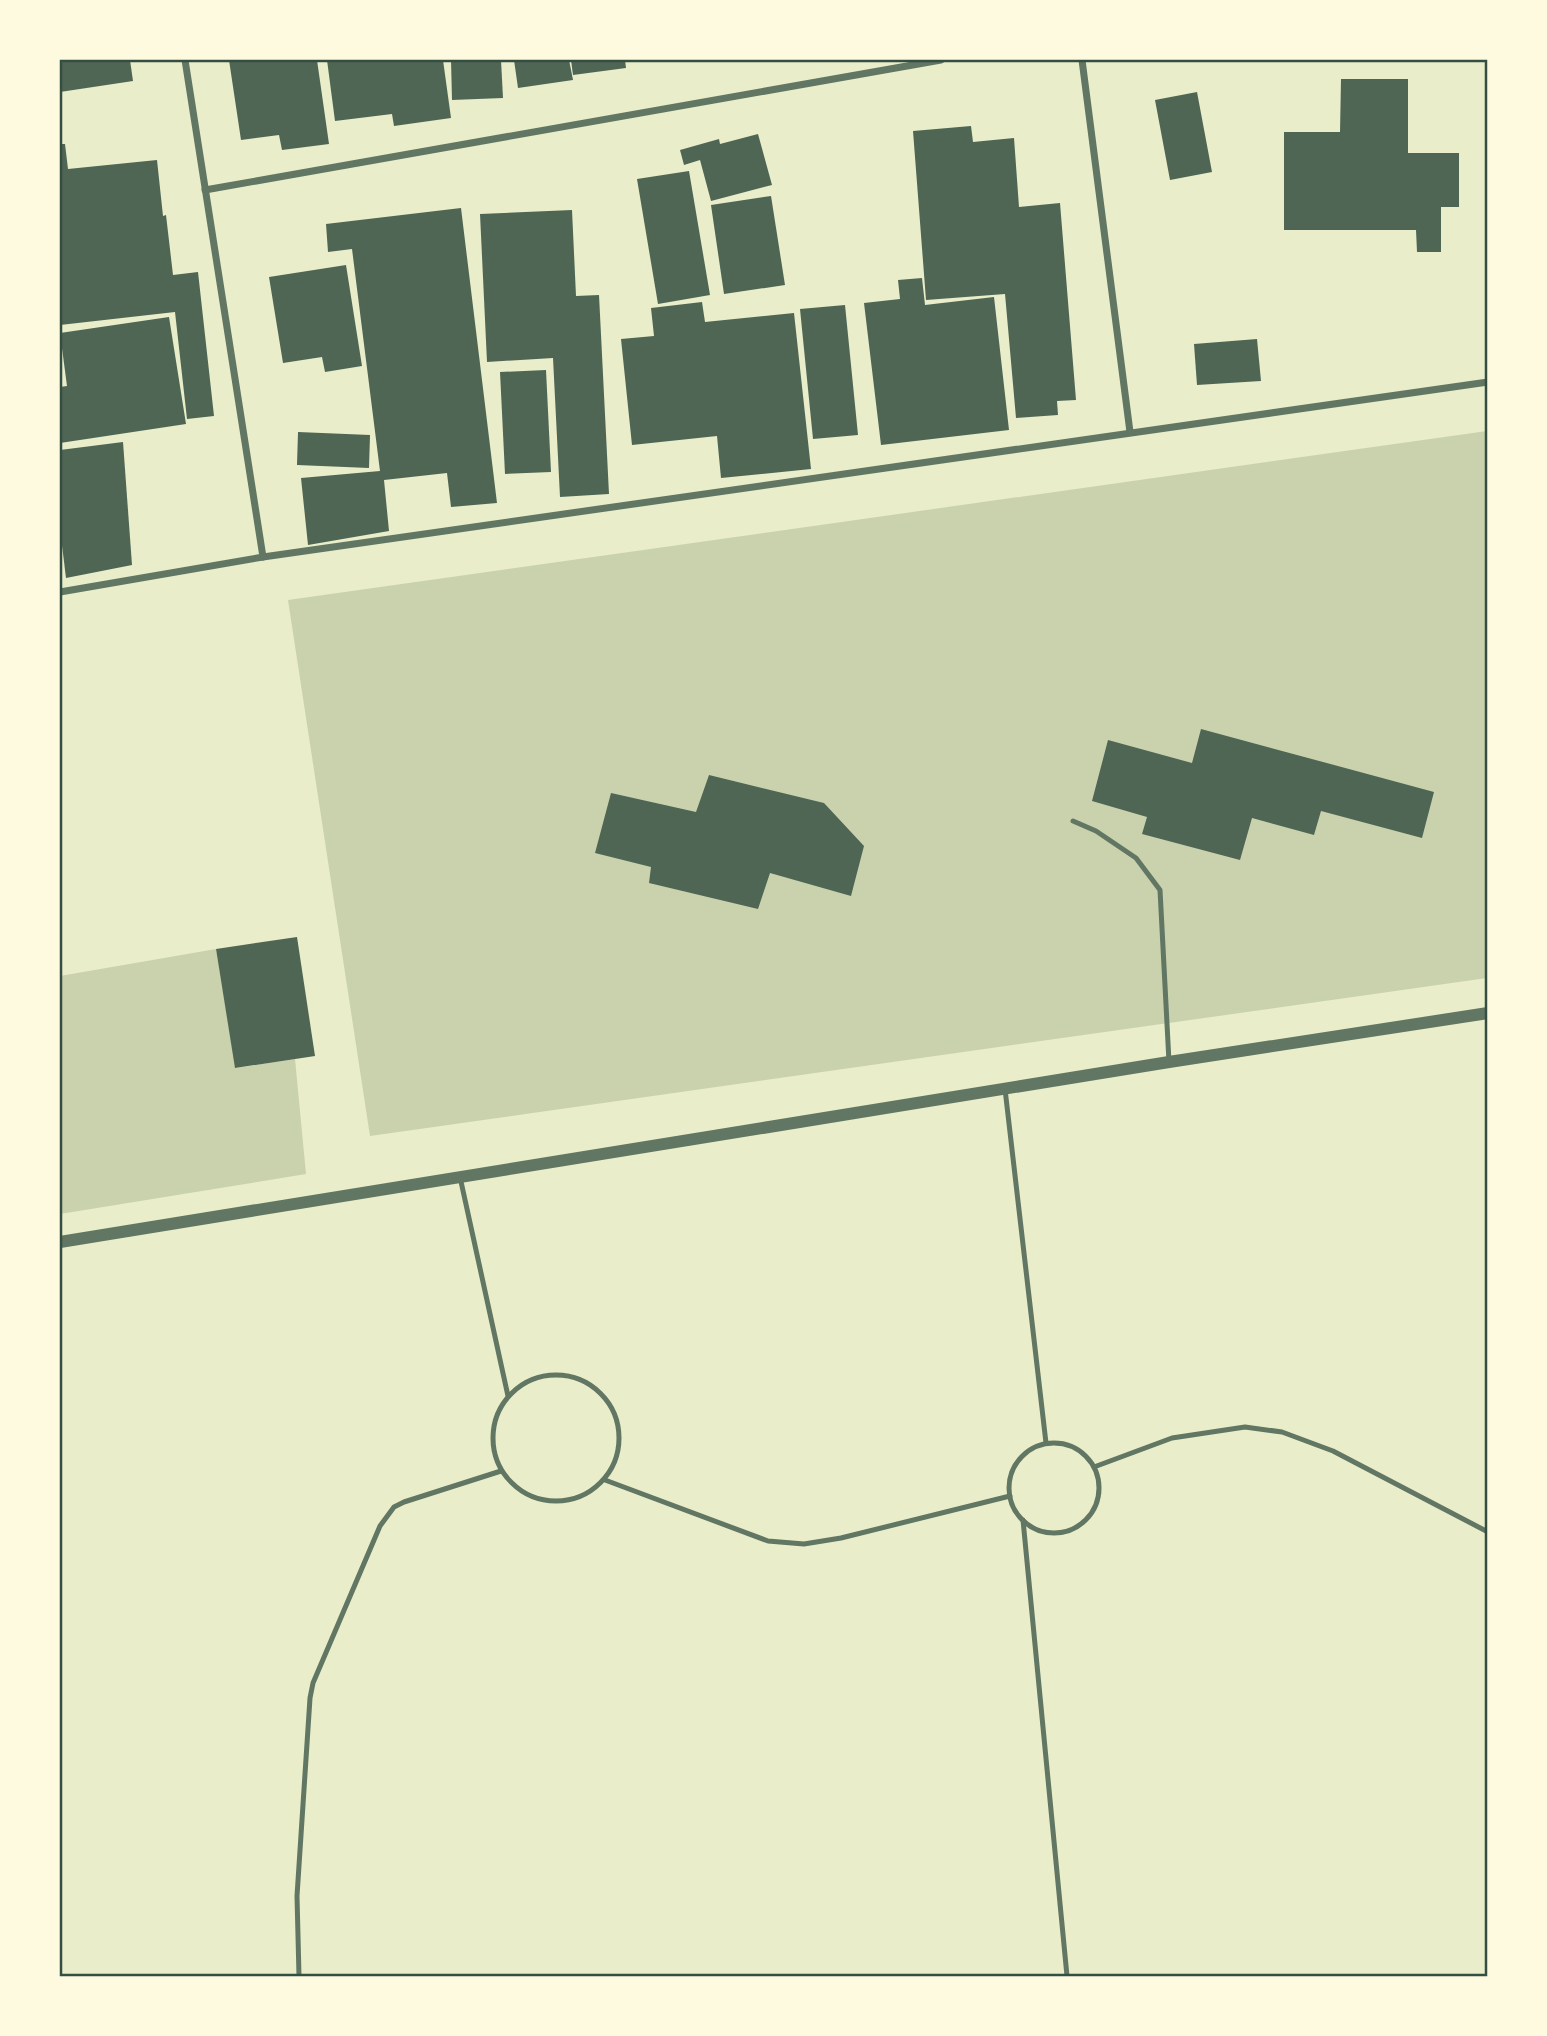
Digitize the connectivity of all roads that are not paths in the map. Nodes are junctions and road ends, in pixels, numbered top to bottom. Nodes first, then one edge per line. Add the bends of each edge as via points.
1 (185, 60) edge
2 (941, 60) edge
3 (1082, 60) edge
4 (917, 62) edge
5 (205, 190) junction
6 (1488, 382) edge
7 (1130, 432) junction
8 (264, 557) junction
9 (60, 592) edge
10 (1073, 821) dead end
11 (1488, 1013) edge
12 (1169, 1062) junction
13 (1005, 1089) junction
14 (460, 1177) junction
15 (60, 1242) edge
16 (508, 1396) junction
17 (1046, 1443) junction
18 (1094, 1467) junction
19 (501, 1471) junction
20 (605, 1480) junction
21 (1010, 1496) junction
22 (1023, 1520) junction
23 (1488, 1532) edge
24 (299, 1976) edge
25 (1067, 1976) edge

1 - 5 street
2 - 4 street
3 - 7 street
4 - 5 street
5 - 8 street
6 - 7 street
7 - 8 street
8 - 9 street
10 - 12 lane via 1136,858 1160,890
11 - 12 street
12 - 13 street
13 - 14 street
13 - 17 lane
14 - 15 street
14 - 16 lane
16 - 19 lane via 492,1433
16 - 20 lane via 542,1376 571,1377 598,1390 611,1406 620,1444
17 - 18 lane via 1074,1447
17 - 21 lane via 1021,1457 1009,1482
18 - 22 lane via 1099,1494 1087,1519 1076,1528 1046,1534
18 - 23 lane via 1172,1438 1245,1427 1282,1432 1333,1451
19 - 20 lane via 531,1497 551,1502 589,1493
19 - 24 lane via 394,1507 380,1525 313,1684 297,1896
20 - 21 lane via 768,1541 804,1544
21 - 22 lane
22 - 25 lane

